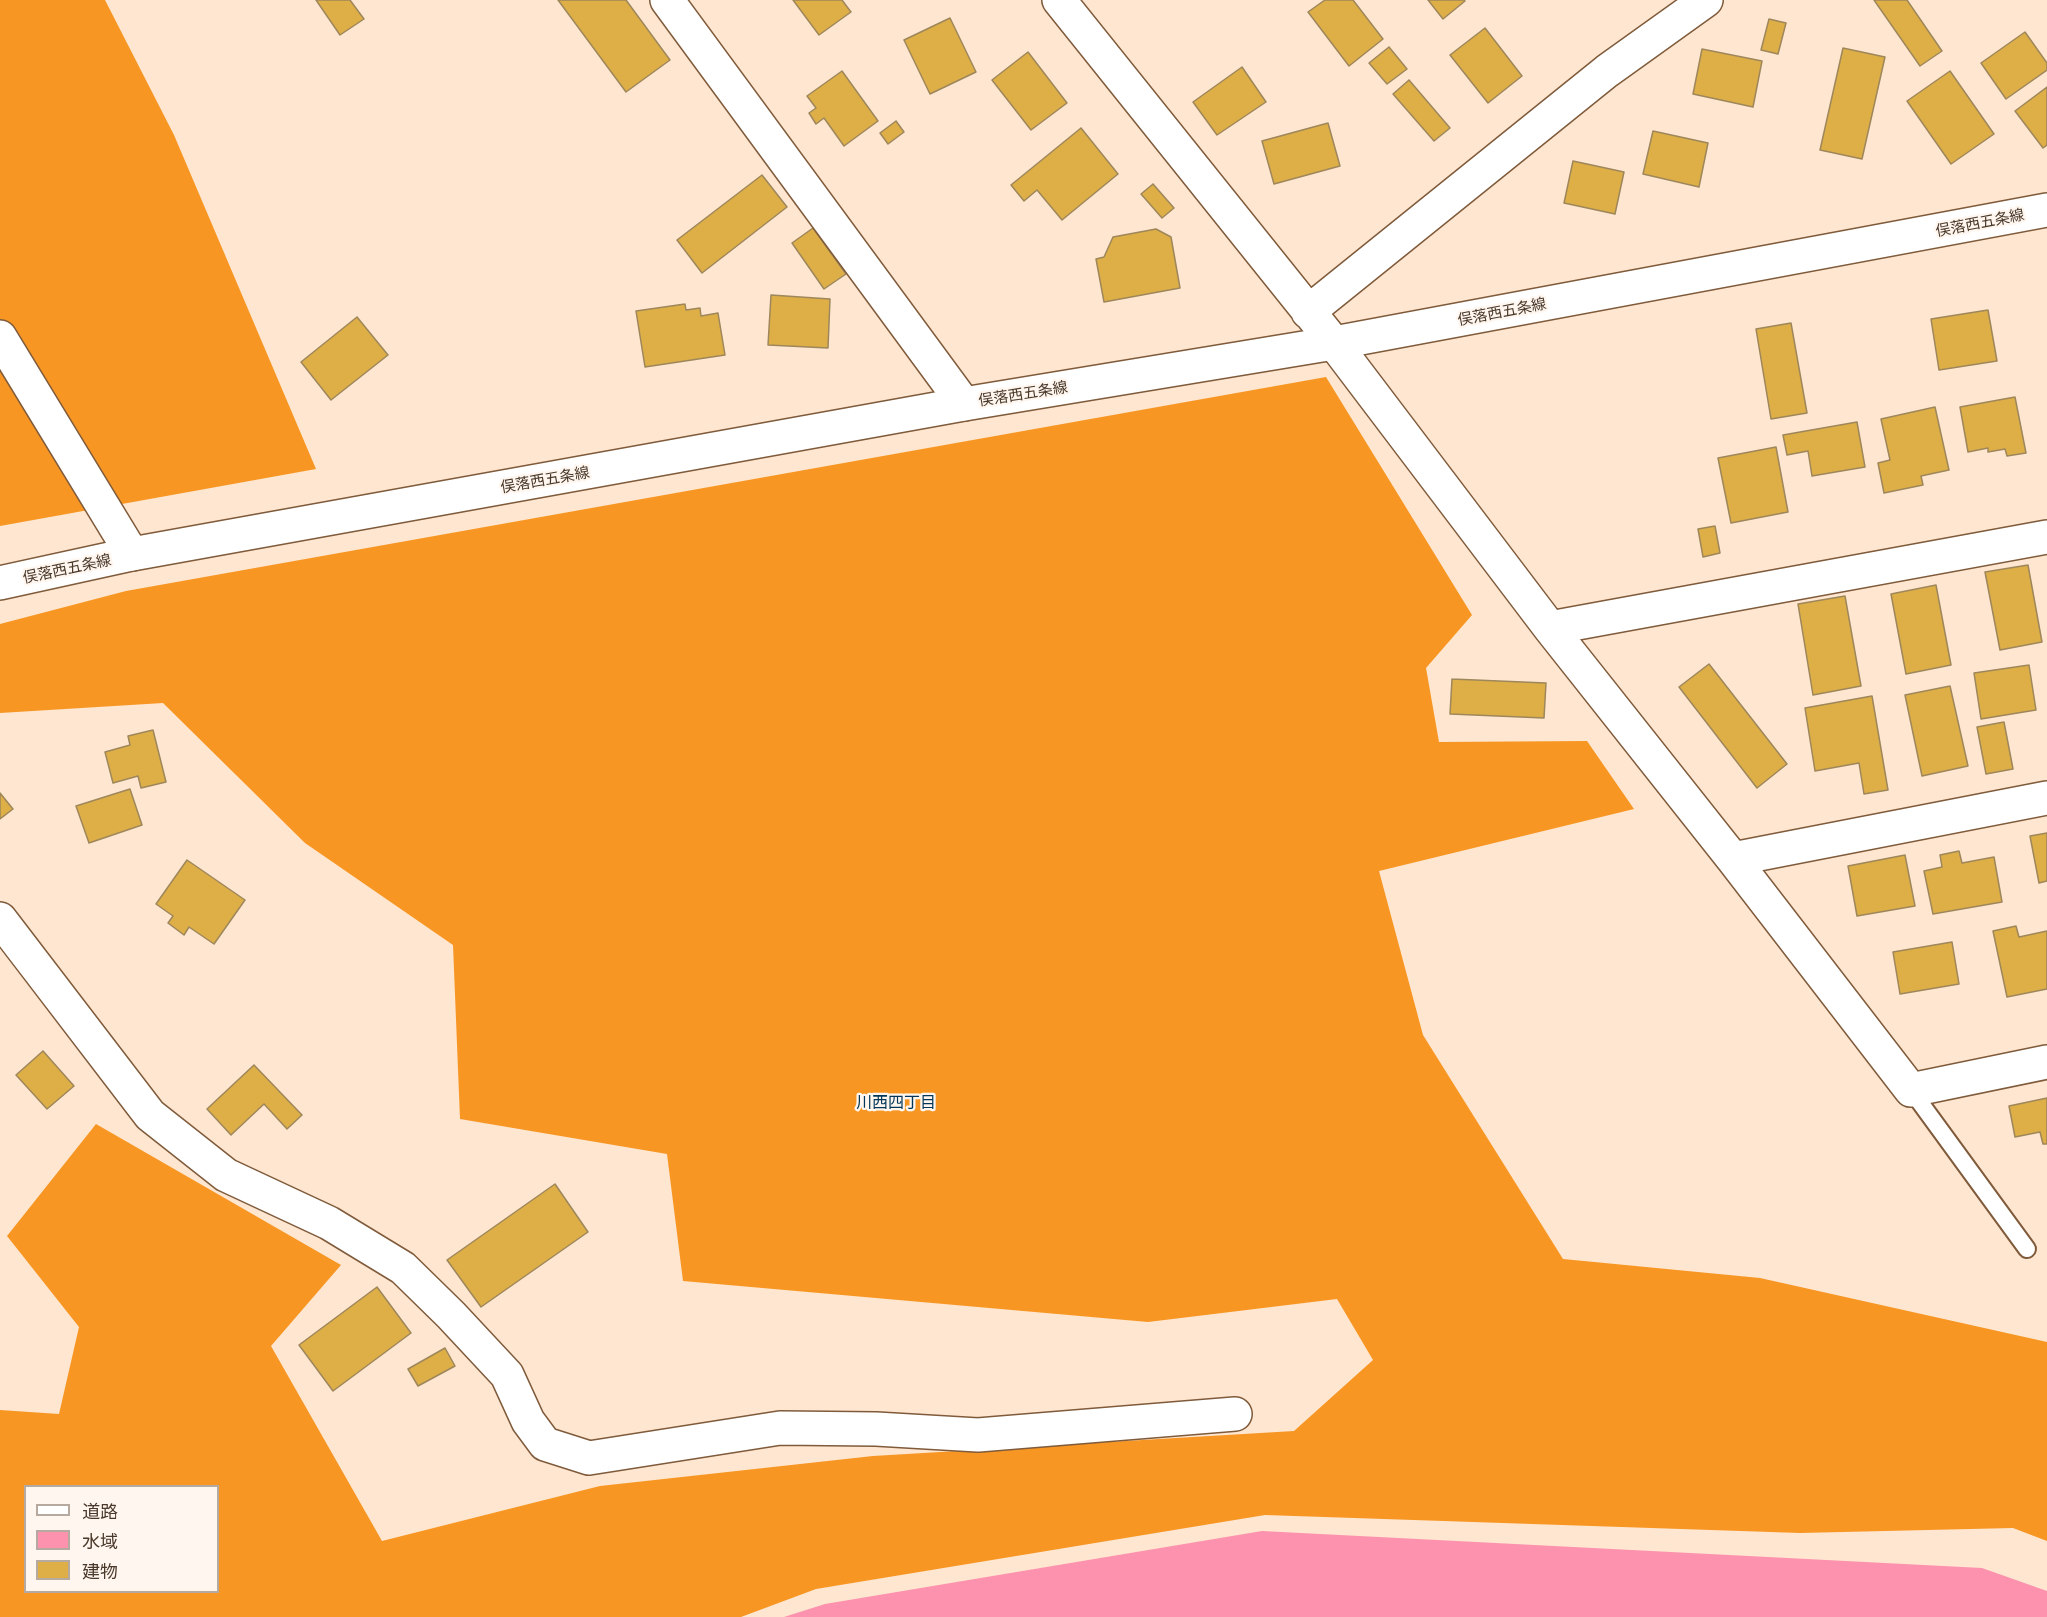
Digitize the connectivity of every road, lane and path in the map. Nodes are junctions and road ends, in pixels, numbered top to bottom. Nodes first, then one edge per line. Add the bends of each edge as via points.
1 (667, 0) edge
2 (1059, 0) edge
3 (1706, 0) edge
4 (2047, 210) edge
5 (1308, 312) junction
6 (0, 337) edge
7 (1334, 343) junction
8 (964, 404) junction
9 (2047, 537) edge
10 (132, 554) junction
11 (0, 583) edge
12 (1550, 628) junction
13 (2047, 798) edge
14 (1733, 859) junction
15 (0, 918) edge
16 (2047, 1062) edge
17 (1911, 1089) junction
18 (2026, 1249) dead end
19 (1235, 1414) dead end

1 - 8 street
2 - 5 street
3 - 5 street via 1607,71
4 - 7 street, 俣落西五条線
5 - 7 street
6 - 10 street
7 - 8 street, 俣落西五条線
7 - 12 street
8 - 10 street, 俣落西五条線
9 - 12 street
10 - 11 street, 俣落西五条線
12 - 14 street
13 - 14 street
14 - 17 street
15 - 19 street via 150,1115 226,1175 329,1223 403,1268 507,1375 528,1421 545,1444 589,1458 780,1428 978,1435
16 - 17 street
17 - 18 lane

